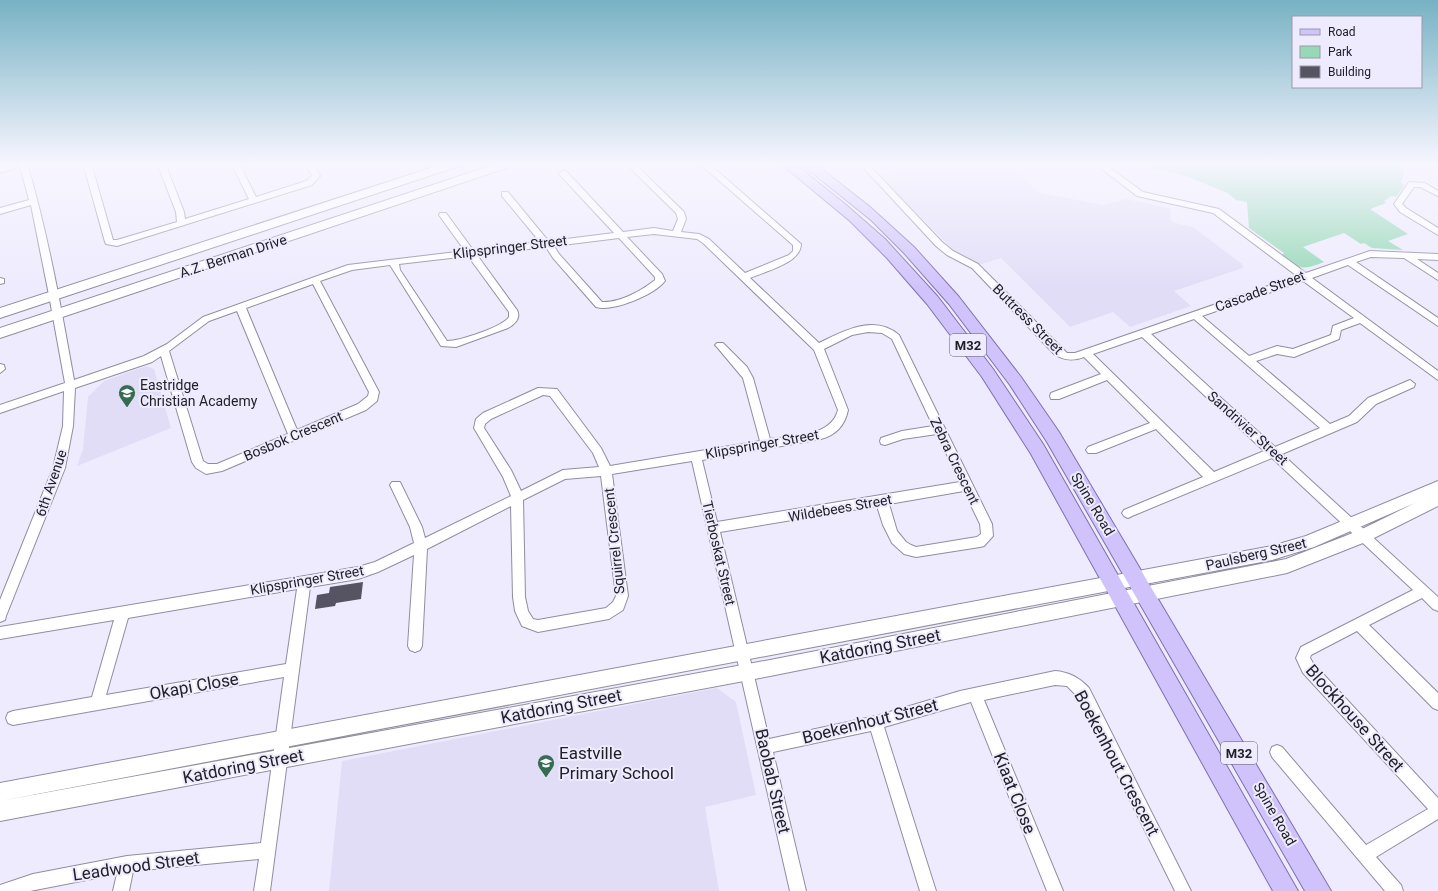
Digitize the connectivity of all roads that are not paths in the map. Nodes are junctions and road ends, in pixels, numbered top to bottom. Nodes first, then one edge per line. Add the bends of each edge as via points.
1 (22, 205) edge
2 (35, 205) edge
3 (99, 205) edge
4 (177, 205) edge
5 (239, 205) edge
6 (331, 205) edge
7 (385, 205) edge
8 (514, 205) edge
9 (593, 205) edge
10 (672, 205) edge
11 (752, 205) edge
12 (836, 205) edge
13 (858, 205) edge
14 (903, 205) edge
15 (1192, 205) edge
16 (1398, 205) edge
17 (0, 211) edge
18 (443, 215) dead end
19 (181, 223) junction
20 (1438, 232) edge
21 (676, 233) junction
22 (621, 234) junction
23 (548, 243) junction
24 (469, 252) junction
25 (1404, 255) junction
26 (1438, 257) edge
27 (393, 261) junction
28 (1348, 261) junction
29 (1303, 276) junction
30 (744, 277) junction
31 (1438, 277) edge
32 (315, 280) junction
33 (54, 295) junction
34 (240, 306) junction
35 (0, 313) edge
36 (57, 314) junction
37 (1195, 314) junction
38 (1361, 319) junction
39 (1438, 323) edge
40 (0, 333) edge
41 (1144, 333) junction
42 (720, 345) dead end
43 (818, 348) junction
44 (164, 350) junction
45 (1086, 353) junction
46 (1249, 360) junction
47 (1108, 376) junction
48 (1438, 376) edge
49 (1410, 384) dead end
50 (70, 385) junction
51 (1055, 396) dead end
52 (0, 409) edge
53 (1158, 424) junction
54 (940, 429) junction
55 (1328, 429) junction
56 (294, 436) junction
57 (885, 441) dead end
58 (766, 444) junction
59 (1092, 450) dead end
60 (1274, 452) junction
61 (696, 456) junction
62 (606, 470) junction
63 (1212, 478) junction
64 (396, 485) dead end
65 (967, 486) junction
66 (1438, 487) edge
67 (517, 497) junction
68 (1438, 499) edge
69 (882, 501) junction
70 (1128, 513) dead end
71 (1352, 524) junction
72 (712, 528) junction
73 (1363, 536) junction
74 (421, 544) junction
75 (304, 581) junction
76 (1112, 583) junction
77 (1142, 587) junction
78 (1423, 591) junction
79 (1122, 600) junction
80 (1438, 605) edge
81 (123, 611) junction
82 (0, 616) edge
83 (1359, 624) junction
84 (0, 633) edge
85 (415, 646) dead end
86 (742, 651) junction
87 (292, 669) junction
88 (747, 671) junction
89 (975, 695) junction
90 (1438, 703) edge
91 (97, 704) junction
92 (13, 718) dead end
93 (876, 723) junction
94 (282, 739) junction
95 (764, 747) junction
96 (1277, 752) dead end
97 (280, 759) junction
98 (0, 792) edge
99 (1438, 810) edge
100 (0, 811) edge
101 (268, 850) junction
102 (1364, 855) junction
103 (127, 864) junction
104 (5, 891) edge
105 (120, 891) edge
106 (262, 891) edge
107 (798, 891) edge
108 (928, 891) edge
109 (1055, 891) edge
110 (1183, 891) edge
111 (1286, 891) edge
112 (1320, 891) edge
113 (1395, 891) edge

1 - 17 street
2 - 33 street, 6th Avenue
3 - 19 street via 110,242 117,243
4 - 19 street
5 - 19 street
6 - 33 main road, A.Z. Berman Drive
7 - 36 main road, A.Z. Berman Drive
8 - 23 street
9 - 22 street
10 - 21 street via 680,212 682,219
11 - 30 street via 797,244 797,252 792,257
12 - 76 main road, Spine Road / M32 via 892,255 956,330 1019,420
13 - 77 main road, Spine Road / M32 via 910,250 982,334 1053,437
14 - 45 street, Buttress Street via 950,253 975,266 1061,354 1072,358
15 - 29 street via 1216,211
16 - 20 street
18 - 24 street
21 - 22 street, Klipspringer Street via 654,231
21 - 30 street, Klipspringer Street via 699,237 706,241
22 - 23 street, Klipspringer Street
22 - 23 street via 659,276 660,281 612,305 603,306 596,303
23 - 24 street, Klipspringer Street
24 - 27 street, Klipspringer Street
24 - 27 street via 514,312 514,316 505,326 456,344 441,342 396,270
25 - 26 street, Cascade Street
25 - 28 street, Cascade Street via 1373,253
25 - 31 street
27 - 32 street, Klipspringer Street via 351,267
28 - 29 street, Cascade Street
28 - 39 street
29 - 37 street, Cascade Street
29 - 38 street
30 - 43 street, Klipspringer Street
32 - 34 street, Klipspringer Street
32 - 56 street, Bosbok Crescent via 374,392 373,398 362,407
33 - 35 main road, A.Z. Berman Drive
33 - 36 street, 6th Avenue
34 - 44 street, Klipspringer Street via 206,319
34 - 56 street
36 - 40 main road, A.Z. Berman Drive
36 - 50 street, 6th Avenue
37 - 41 street, Cascade Street
37 - 46 street
38 - 46 street via 1336,328 1336,337 1294,353 1277,350
38 - 48 street
41 - 45 street, Cascade Street
41 - 60 street, Sandrivier Street
42 - 58 street via 748,378
43 - 54 street, Zebra Crescent via 850,332 878,328 892,332
43 - 58 street, Klipspringer Street via 842,402 840,420 832,429 821,435
44 - 50 street, Klipspringer Street via 148,359
44 - 56 street, Bosbok Crescent via 202,468 218,468
45 - 47 street
46 - 55 street
47 - 51 street
47 - 53 street
49 - 55 street via 1372,401 1353,419
50 - 52 street, Klipspringer Street
50 - 82 street, 6th Avenue via 68,426 59,468
53 - 59 street
53 - 63 street
54 - 57 street
54 - 65 street, Zebra Crescent
55 - 60 street
58 - 61 street, Klipspringer Street
60 - 63 street
60 - 71 street, Sandrivier Street
61 - 62 street, Klipspringer Street
61 - 72 street, Tierboskat Street
62 - 67 street, Klipspringer Street via 563,475
62 - 67 street via 553,392 542,391 487,416 479,425 480,432 510,480
62 - 67 street, Squirrel Crescent via 622,596 618,606 609,612 538,626 525,621 521,611 519,584
63 - 70 street
64 - 74 street via 416,527
65 - 69 street, Wildebees Street
65 - 69 street, Zebra Crescent via 986,524 987,536 980,542 908,551 895,539
66 - 71 street, Paulsberg Street
67 - 74 street, Klipspringer Street
68 - 73 street, Paulsberg Street
69 - 72 street, Wildebees Street
71 - 73 street, Sandrivier Street
71 - 77 street, Paulsberg Street via 1285,550
72 - 86 street, Tierboskat Street
73 - 77 street, Paulsberg Street via 1287,566
73 - 78 street, Sandrivier Street
74 - 75 street, Klipspringer Street via 378,566
74 - 85 street
75 - 81 street, Klipspringer Street
75 - 87 street
76 - 77 street, Paulsberg Street
76 - 79 main road, Spine Road / M32
76 - 86 street, Katdoring Street
77 - 79 street, Paulsberg Street
77 - 112 main road, Spine Road / M32
78 - 80 street, Sandrivier Street
78 - 83 street, Blockhouse Street
79 - 88 street, Katdoring Street
79 - 111 main road, Spine Road / M32
81 - 84 street, Klipspringer Street
81 - 91 street
83 - 90 street
83 - 99 street, Blockhouse Street via 1306,651 1304,663
86 - 88 street, Tierboskat Street
86 - 94 street, Katdoring Street
87 - 91 street, Okapi Close
87 - 94 street
88 - 95 street, Baobab Street
88 - 97 street, Katdoring Street
89 - 93 street, Boekenhout Street
89 - 109 street, Kiaat Close
89 - 110 street, Boekenhout Crescent via 1055,678 1063,678 1079,686
91 - 92 street, Okapi Close
93 - 95 street, Boekenhout Street
93 - 108 street
94 - 97 street
94 - 98 street, Katdoring Street
95 - 107 street, Baobab Street
96 - 102 street
97 - 100 street, Katdoring Street
97 - 101 street
99 - 102 street
101 - 103 street, Leadwood Street
101 - 106 street
102 - 113 street
103 - 104 street, Leadwood Street via 33,882
103 - 105 street

